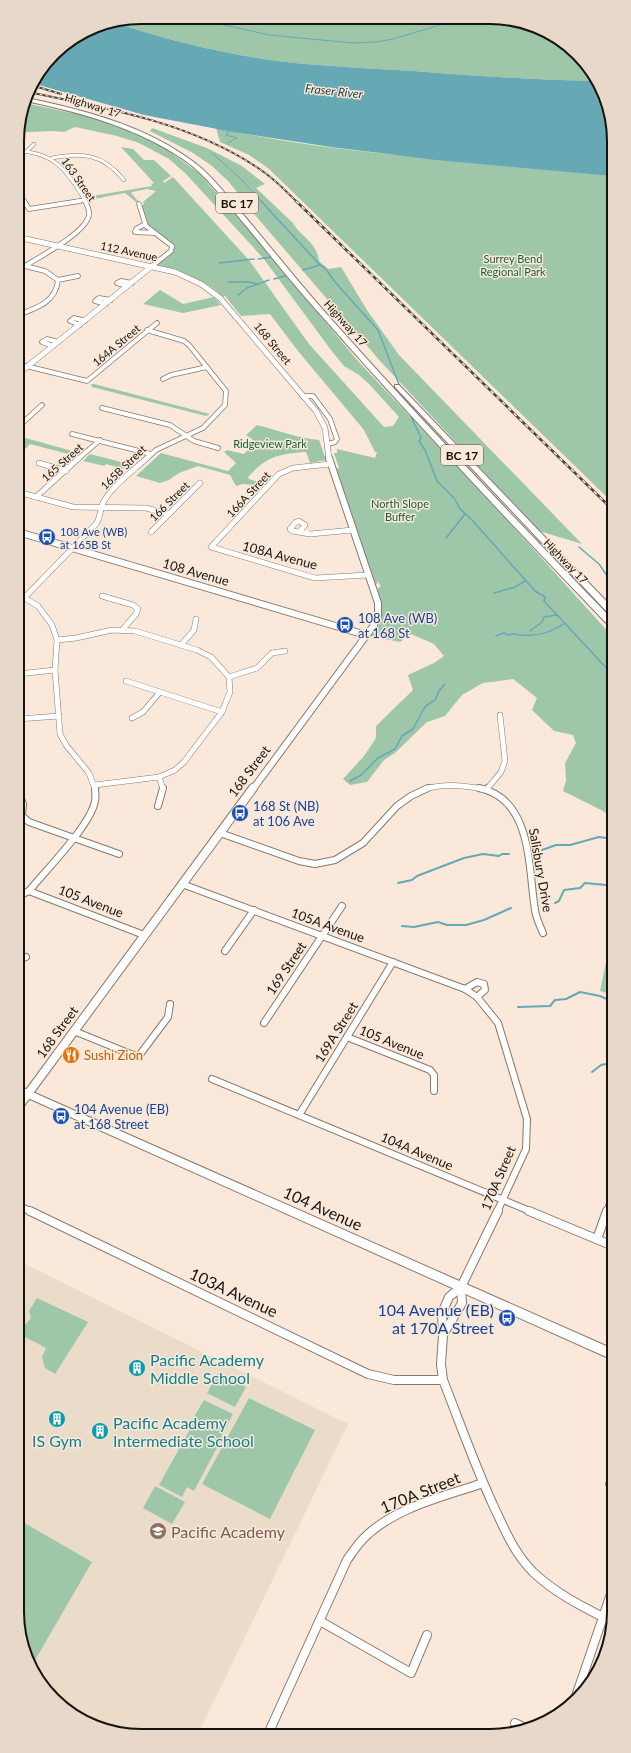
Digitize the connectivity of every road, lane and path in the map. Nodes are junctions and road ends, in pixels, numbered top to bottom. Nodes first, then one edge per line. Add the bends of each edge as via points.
1 (31, 100) edge
2 (32, 100) edge
3 (34, 144) dead end
4 (27, 151) joint
5 (52, 158) junction
6 (124, 180) dead end
7 (84, 200) junction
8 (24, 202) edge
9 (139, 204) dead end
10 (145, 224) junction
11 (154, 233) junction
12 (24, 239) edge
13 (57, 246) junction
14 (25, 266) joint
15 (152, 266) junction
16 (78, 276) dead end
17 (58, 280) junction
18 (226, 305) joint
19 (24, 313) edge
20 (157, 323) dead end
21 (147, 330) junction
22 (58, 342) junction
23 (53, 346) junction
24 (24, 365) edge
25 (27, 366) junction
26 (207, 367) junction
27 (24, 369) edge
28 (385, 373) dead end
29 (163, 379) dead end
30 (392, 385) junction
31 (302, 396) junction
32 (42, 406) dead end
33 (102, 408) dead end
34 (24, 422) edge
35 (72, 434) dead end
36 (186, 436) junction
37 (100, 440) junction
38 (328, 444) junction
39 (218, 448) dead end
40 (151, 454) junction
41 (39, 463) dead end
42 (330, 464) junction
43 (66, 470) junction
44 (200, 483) dead end
45 (24, 494) edge
46 (36, 497) junction
47 (101, 508) junction
48 (168, 514) junction
49 (353, 530) junction
50 (151, 532) dead end
51 (299, 532) dead end
52 (24, 534) edge
53 (211, 547) joint
54 (73, 549) junction
55 (368, 575) junction
56 (26, 596) joint
57 (102, 596) dead end
58 (607, 607) edge
59 (607, 619) edge
60 (196, 620) dead end
61 (123, 629) junction
62 (366, 635) junction
63 (57, 640) junction
64 (181, 645) junction
65 (285, 651) dead end
66 (55, 670) junction
67 (24, 673) edge
68 (229, 676) junction
69 (126, 681) dead end
70 (160, 692) junction
71 (222, 712) junction
72 (500, 715) dead end
73 (59, 716) junction
74 (132, 718) dead end
75 (24, 719) edge
76 (159, 776) junction
77 (95, 785) junction
78 (487, 790) junction
79 (158, 806) dead end
80 (24, 818) edge
81 (220, 833) junction
82 (72, 838) junction
83 (119, 854) dead end
84 (182, 884) junction
85 (29, 890) junction
86 (24, 893) edge
87 (342, 906) dead end
88 (254, 910) junction
89 (543, 932) dead end
90 (144, 935) junction
91 (322, 936) junction
92 (225, 951) dead end
93 (393, 962) junction
94 (465, 989) junction
95 (477, 997) junction
96 (170, 1004) dead end
97 (486, 1007) joint
98 (264, 1023) dead end
99 (74, 1031) junction
100 (348, 1037) junction
101 (212, 1079) dead end
102 (434, 1090) dead end
103 (24, 1091) edge
104 (24, 1092) edge
105 (299, 1115) junction
106 (503, 1200) junction
107 (24, 1208) edge
108 (607, 1212) edge
109 (597, 1239) junction
110 (607, 1243) edge
111 (461, 1287) junction
112 (443, 1335) junction
113 (607, 1352) edge
114 (443, 1380) junction
115 (483, 1483) junction
116 (607, 1605) edge
117 (603, 1617) junction
118 (607, 1619) edge
119 (320, 1621) junction
120 (427, 1635) dead end
121 (579, 1688) edge
122 (515, 1722) dead end
123 (520, 1725) edge
124 (270, 1729) edge

1 - 30 highway, Highway 17 / BC 17 via 120,125 152,138 189,160 221,191 309,298
2 - 28 highway, Highway 17 / BC 17 via 60,104 124,123 175,147 206,169 222,184 345,331
3 - 4 street
4 - 5 street, 163 Street
5 - 6 street via 79,155 102,160
5 - 7 street, 163 Street
7 - 8 street via 28,209
7 - 13 street, 163 Street via 91,215 89,221
9 - 10 street
10 - 11 street
10 - 11 street via 135,232
11 - 15 street via 169,242 172,248
12 - 13 street, 112 Avenue
13 - 14 street, 163 Street
13 - 15 street, 112 Avenue
14 - 17 street via 45,271
15 - 18 street, 112 Avenue via 180,274 201,284
15 - 22 street
16 - 17 street
17 - 19 street via 55,295 37,308
18 - 31 street, 168 Street
20 - 21 street, 164A Street
21 - 25 street, 164A Street via 87,381
21 - 26 street, 165B Street via 184,341
22 - 23 street
22 - 23 street via 47,339 42,342
23 - 25 street
24 - 25 street
25 - 27 street
26 - 29 street
26 - 36 street, 165B Street via 226,391 226,400 221,410 202,428
30 - 58 highway, Highway 17 / BC 17
30 - 59 highway, Highway 17 / BC 17 via 520,528
31 - 38 street, 168 Street via 316,411 325,428
31 - 38 street, 168 Street via 313,396 330,419 337,440
32 - 34 street
33 - 36 street via 170,425
35 - 37 street
36 - 39 street
36 - 40 street, 165B Street via 161,446
37 - 40 street
37 - 43 street, 165 Street
38 - 42 street, 168 Street
40 - 47 street, 165B Street via 110,493
41 - 43 street
42 - 49 street, 168 Street
42 - 53 street, 166A Street via 293,468 279,474
43 - 46 street, 165 Street
44 - 48 street, 166 Street
45 - 46 street
46 - 47 street via 68,506
47 - 48 street via 146,508
47 - 54 street, 165B Street via 100,518 96,524
48 - 50 street, 166 Street
49 - 51 street via 310,534
49 - 55 street, 168 Street
52 - 54 street, 108 Avenue
53 - 55 street, 108A Avenue via 315,578
54 - 56 street, 165B Street
54 - 62 street, 108 Avenue
55 - 62 street, 168 Street via 378,603 378,615
56 - 63 street via 52,622
57 - 61 street via 133,605 138,609
60 - 64 street via 194,630
61 - 63 street
61 - 64 street
62 - 81 street, 168 Street
63 - 66 street
64 - 68 street via 211,657
65 - 68 street via 272,654 257,668
66 - 67 street
66 - 73 street
68 - 71 street via 230,692
69 - 70 street
70 - 71 street
70 - 74 street via 143,712
71 - 76 street via 184,762 175,770
72 - 78 street via 505,761 501,772
73 - 75 street
73 - 77 street via 60,735 66,746 84,765
76 - 77 street
76 - 79 street via 163,788
77 - 82 street via 94,802 89,817
78 - 81 street, Salisbury Drive via 460,785 426,789 396,806 363,842 335,860 315,864 299,861
78 - 89 street, Salisbury Drive via 502,799 516,813 524,831 535,912
80 - 82 street via 29,822
81 - 84 street, 168 Street
82 - 83 street
82 - 85 street
84 - 88 street, 105A Avenue
84 - 90 street, 168 Street
85 - 86 street
85 - 90 street, 105 Avenue
87 - 91 street, 169 Street
88 - 91 street, 105A Avenue
88 - 92 street
90 - 99 street, 168 Street
91 - 93 street, 105A Avenue
91 - 98 street, 169 Street
93 - 94 street, 105A Avenue
93 - 100 street, 169A Street
94 - 95 street, 105A Avenue
94 - 95 street via 477,982 484,984 485,990
95 - 97 street, 105A Avenue
96 - 99 street via 168,1017 138,1057
97 - 106 street, 170A Street via 498,1022 527,1118 526,1149
99 - 103 street, 168 Street
100 - 102 street, 105 Avenue via 430,1070 434,1075
100 - 105 street, 169A Street
101 - 105 street, 104A Avenue
104 - 111 main road, 104 Avenue
105 - 106 street, 104A Avenue
106 - 109 street, 104A Avenue
106 - 111 street, 170A Street
107 - 114 street, 103A Avenue via 368,1374 394,1380
108 - 109 street
109 - 110 street, 104A Avenue
111 - 112 street, 170A Street via 462,1303
111 - 112 street, 170A Street via 449,1297 442,1313
111 - 113 main road, 104 Avenue
112 - 114 street, 170A Street
114 - 115 street, 170A Street
115 - 117 street via 513,1548 528,1567 559,1594
115 - 119 street, 170A Street via 390,1518 365,1536 347,1560
116 - 117 street
117 - 118 street
117 - 121 street
119 - 120 street via 411,1673
119 - 124 street, 170A Street
122 - 123 street

